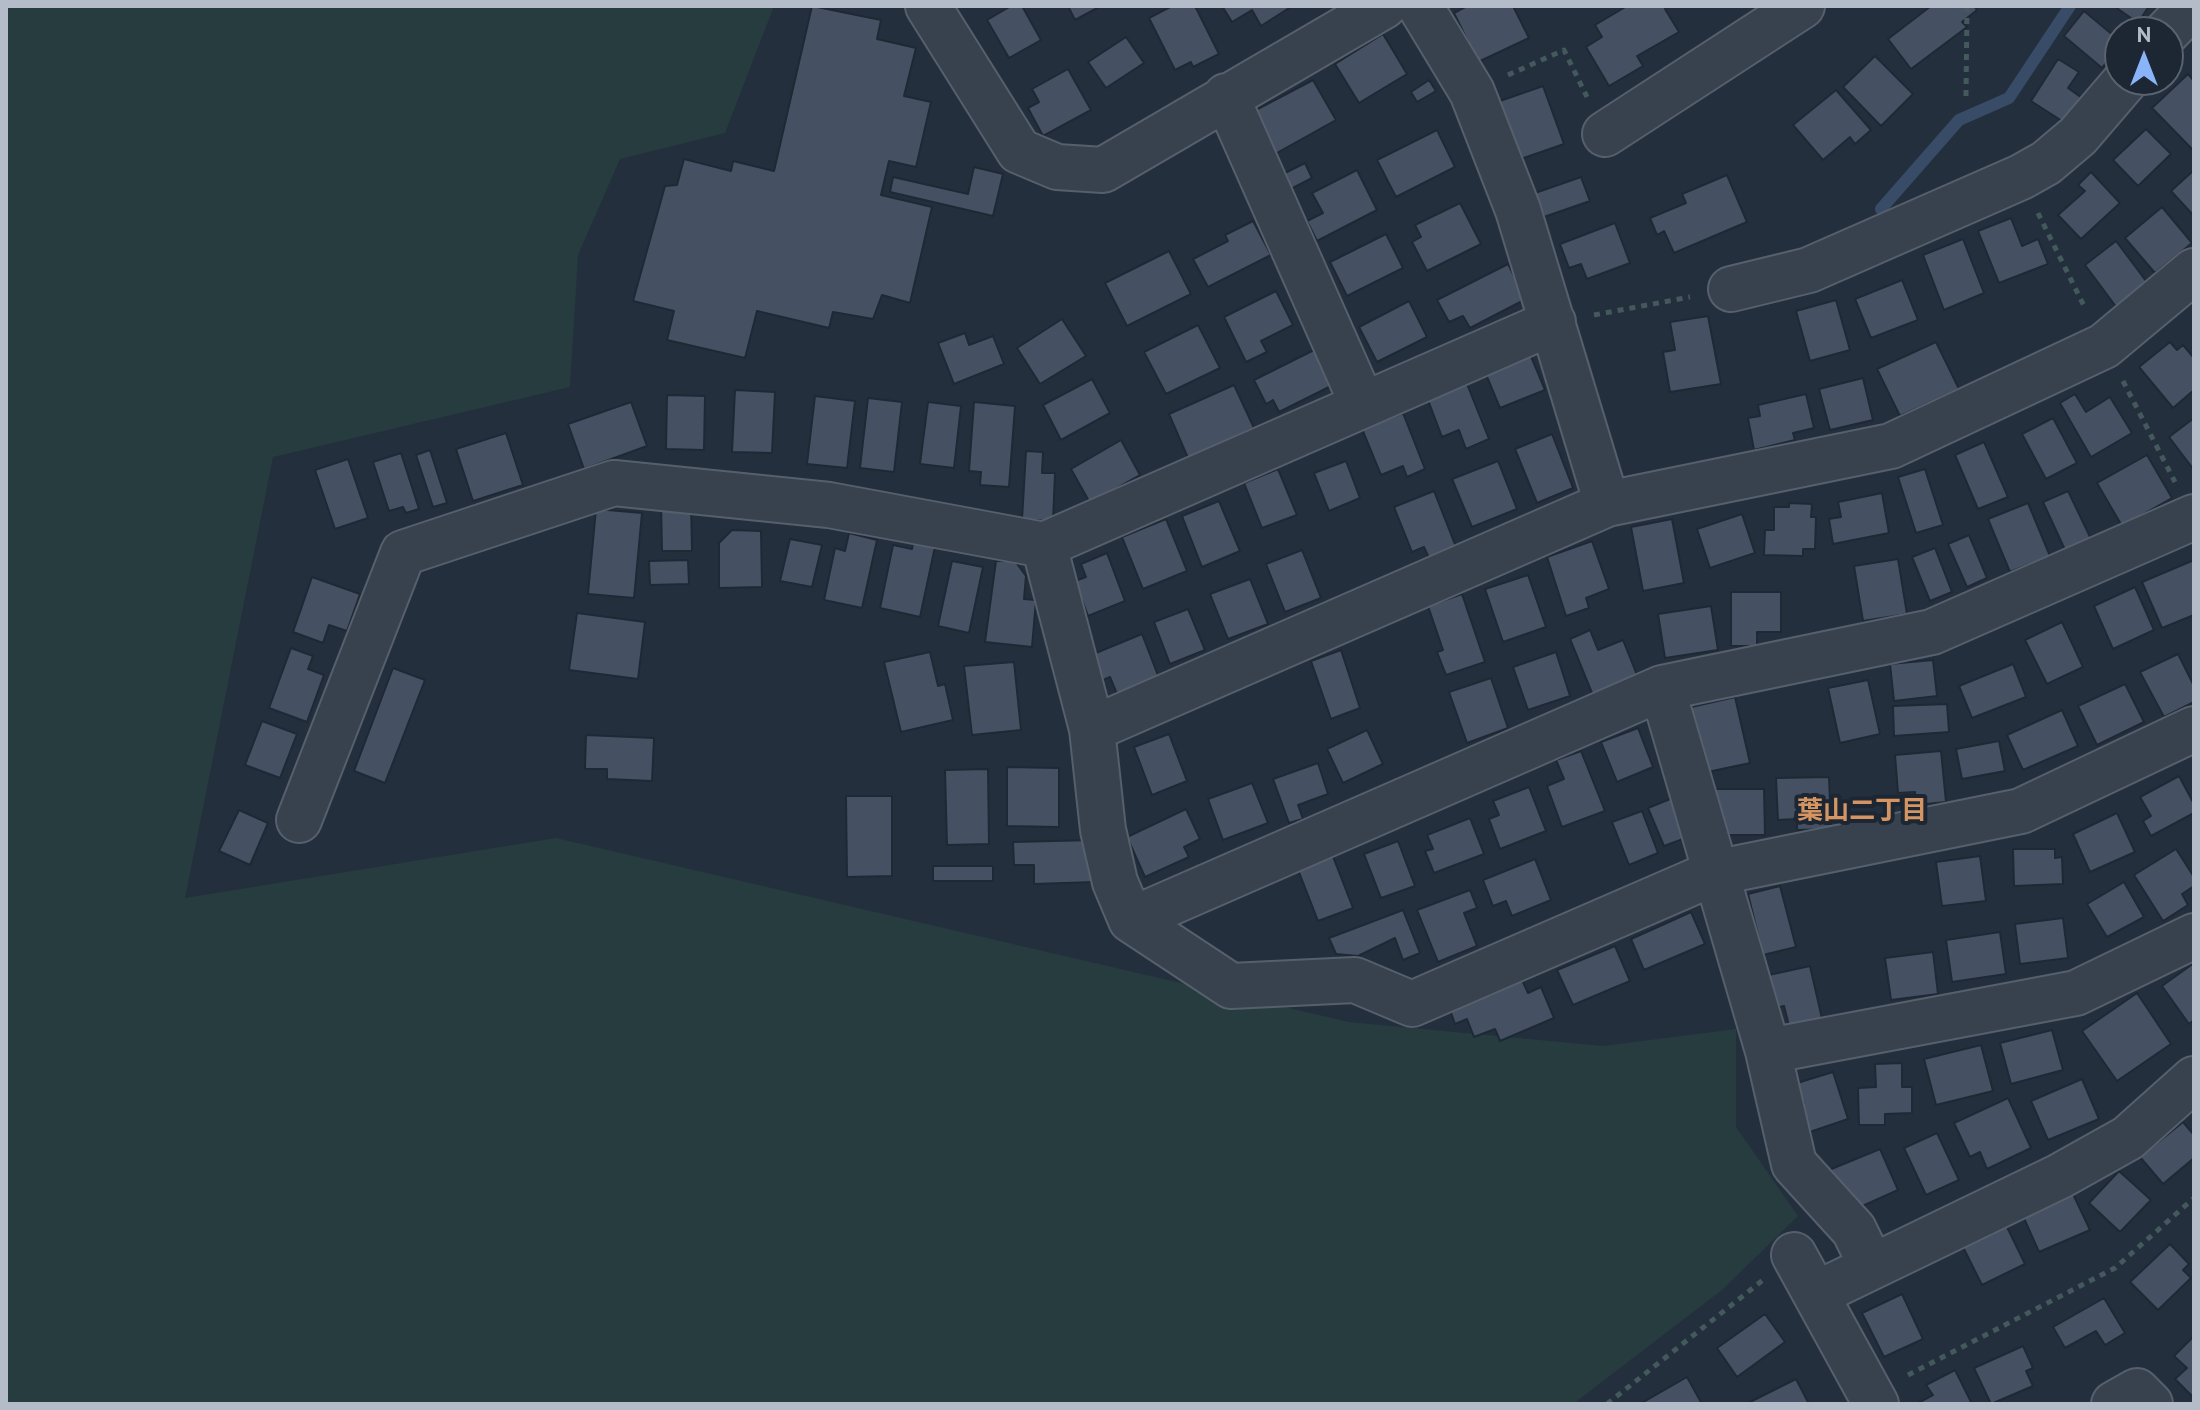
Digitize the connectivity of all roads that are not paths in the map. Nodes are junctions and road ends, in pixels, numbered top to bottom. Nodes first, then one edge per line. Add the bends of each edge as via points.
1 (1384, 6) edge
2 (1420, 6) edge
3 (1802, 6) edge
4 (942, 11) edge
5 (1226, 96) junction
6 (2112, 96) edge
7 (1605, 134) road end
8 (2194, 271) edge
9 (1731, 289) road end
10 (1553, 322) junction
11 (1362, 403) junction
12 (1607, 504) junction
13 (2194, 517) edge
14 (1044, 545) junction
15 (1662, 688) junction
16 (1092, 729) junction
17 (2194, 729) edge
18 (299, 820) dead end
19 (1714, 873) junction
20 (1131, 920) junction
21 (2194, 936) edge
22 (1768, 1051) junction
23 (2194, 1079) edge
24 (1794, 1255) road end
25 (1872, 1267) junction
26 (1816, 1294) junction
27 (1873, 1399) edge
28 (2114, 1404) edge
29 (2150, 1404) edge

1 - 5 street
2 - 10 street via 1472,92 1518,210
3 - 7 street
4 - 5 street via 1019,151 1057,167 1103,170
5 - 11 street
6 - 9 street via 2078,136 2021,177 1809,270
8 - 12 street via 2104,346 1891,446
10 - 11 street
10 - 12 street
11 - 14 street
12 - 16 street
13 - 15 street via 1932,632
14 - 16 street
14 - 18 street via 829,505 614,483 403,553
15 - 19 street
15 - 20 street
16 - 20 street via 1103,830
17 - 19 street via 2021,811
19 - 20 street via 1412,1004 1355,980 1231,986
19 - 22 street
21 - 22 street via 2076,993
22 - 25 street via 1794,1164 1854,1230
23 - 25 street via 2128,1138
24 - 26 street
25 - 26 street
26 - 27 street
28 - 29 street via 2137,1391

